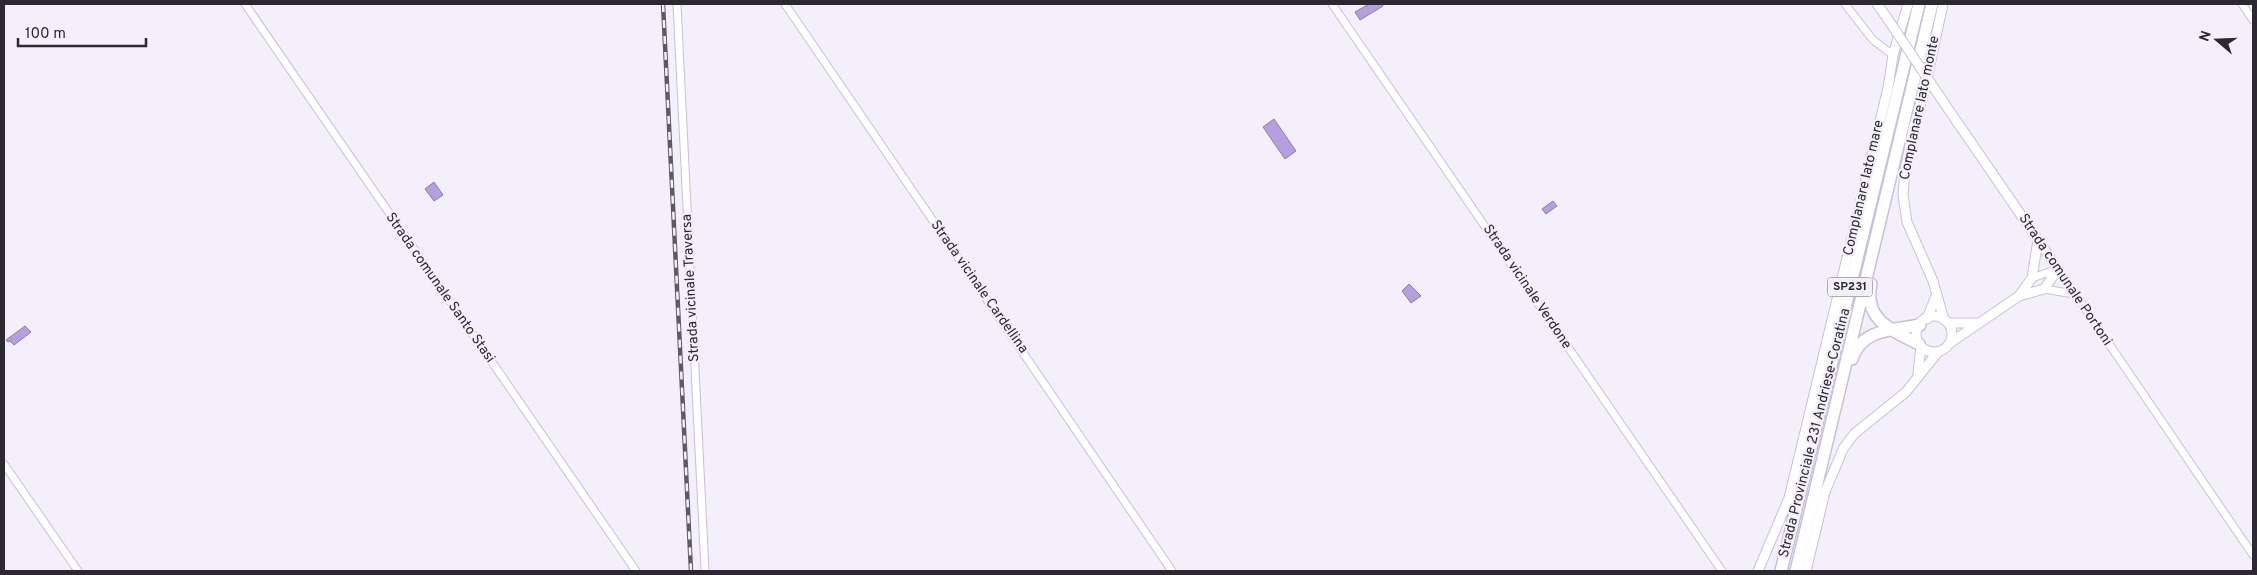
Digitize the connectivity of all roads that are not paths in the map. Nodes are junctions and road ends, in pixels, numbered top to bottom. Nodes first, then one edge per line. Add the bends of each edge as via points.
1 (244, 4) edge
2 (678, 4) edge
3 (785, 4) edge
4 (1332, 4) edge
5 (1845, 4) edge
6 (1878, 4) edge
7 (1908, 4) edge
8 (1919, 4) edge
9 (1932, 4) edge
10 (1943, 4) edge
11 (2242, 4) edge
12 (2253, 20) edge
13 (1893, 55) junction
14 (1884, 205) junction
15 (2038, 240) junction
16 (2058, 269) junction
17 (2032, 278) junction
18 (2044, 289) junction
19 (2074, 294) junction
20 (1936, 296) junction
21 (2019, 296) junction
22 (1946, 321) junction
23 (1923, 322) junction
24 (1979, 323) junction
25 (1892, 330) junction
26 (1950, 342) junction
27 (1920, 345) junction
28 (1938, 352) junction
29 (1918, 374) junction
30 (1827, 442) junction
31 (4, 464) edge
32 (2253, 555) edge
33 (78, 571) edge
34 (636, 571) edge
35 (705, 571) edge
36 (1172, 571) edge
37 (1722, 571) edge
38 (1758, 571) edge
39 (1781, 571) edge
40 (1796, 571) edge
41 (1806, 571) edge

1 - 34 street, Strada comunale Santo Stasi
2 - 35 street, Strada vicinale Traversa
3 - 36 street, Strada vicinale Cardellina
4 - 37 street, Strada vicinale Verdone
5 - 13 street via 1873,40
6 - 15 street, Strada comunale Portoni, bridge
7 - 13 street, Complanare lato mare
8 - 39 highway, Strada Provinciale 231 Andriese-Coratina / SP231
9 - 14 highway, Strada Provinciale 231 Andriese-Coratina / SP231
10 - 20 street, Complanare lato monte via 1913,129 1903,188 1907,222 1933,281
11 - 12 street
13 - 38 street, Complanare lato mare via 1888,88 1788,498
14 - 25 highway via 1869,300 1876,318
14 - 30 highway, Strada Provinciale 231 Andriese-Coratina / SP231
15 - 16 street, Strada comunale Portoni
15 - 17 street
16 - 17 street
16 - 18 street
16 - 19 street, Strada comunale Portoni
17 - 21 street
18 - 19 street
18 - 21 street
19 - 32 street, Strada comunale Portoni
20 - 22 street, Complanare lato monte
20 - 23 street
21 - 24 street
22 - 23 street via 1936,317
22 - 24 street
22 - 26 street via 1952,334
23 - 25 highway
23 - 27 street via 1917,334
24 - 26 street
25 - 27 highway
25 - 30 highway via 1871,334 1858,346
26 - 28 street
27 - 28 street via 1928,351
27 - 29 street
28 - 29 street
29 - 41 street via 1906,392 1854,434 1843,449 1825,492
30 - 40 highway, Strada Provinciale 231 Andriese-Coratina / SP231
31 - 33 street

